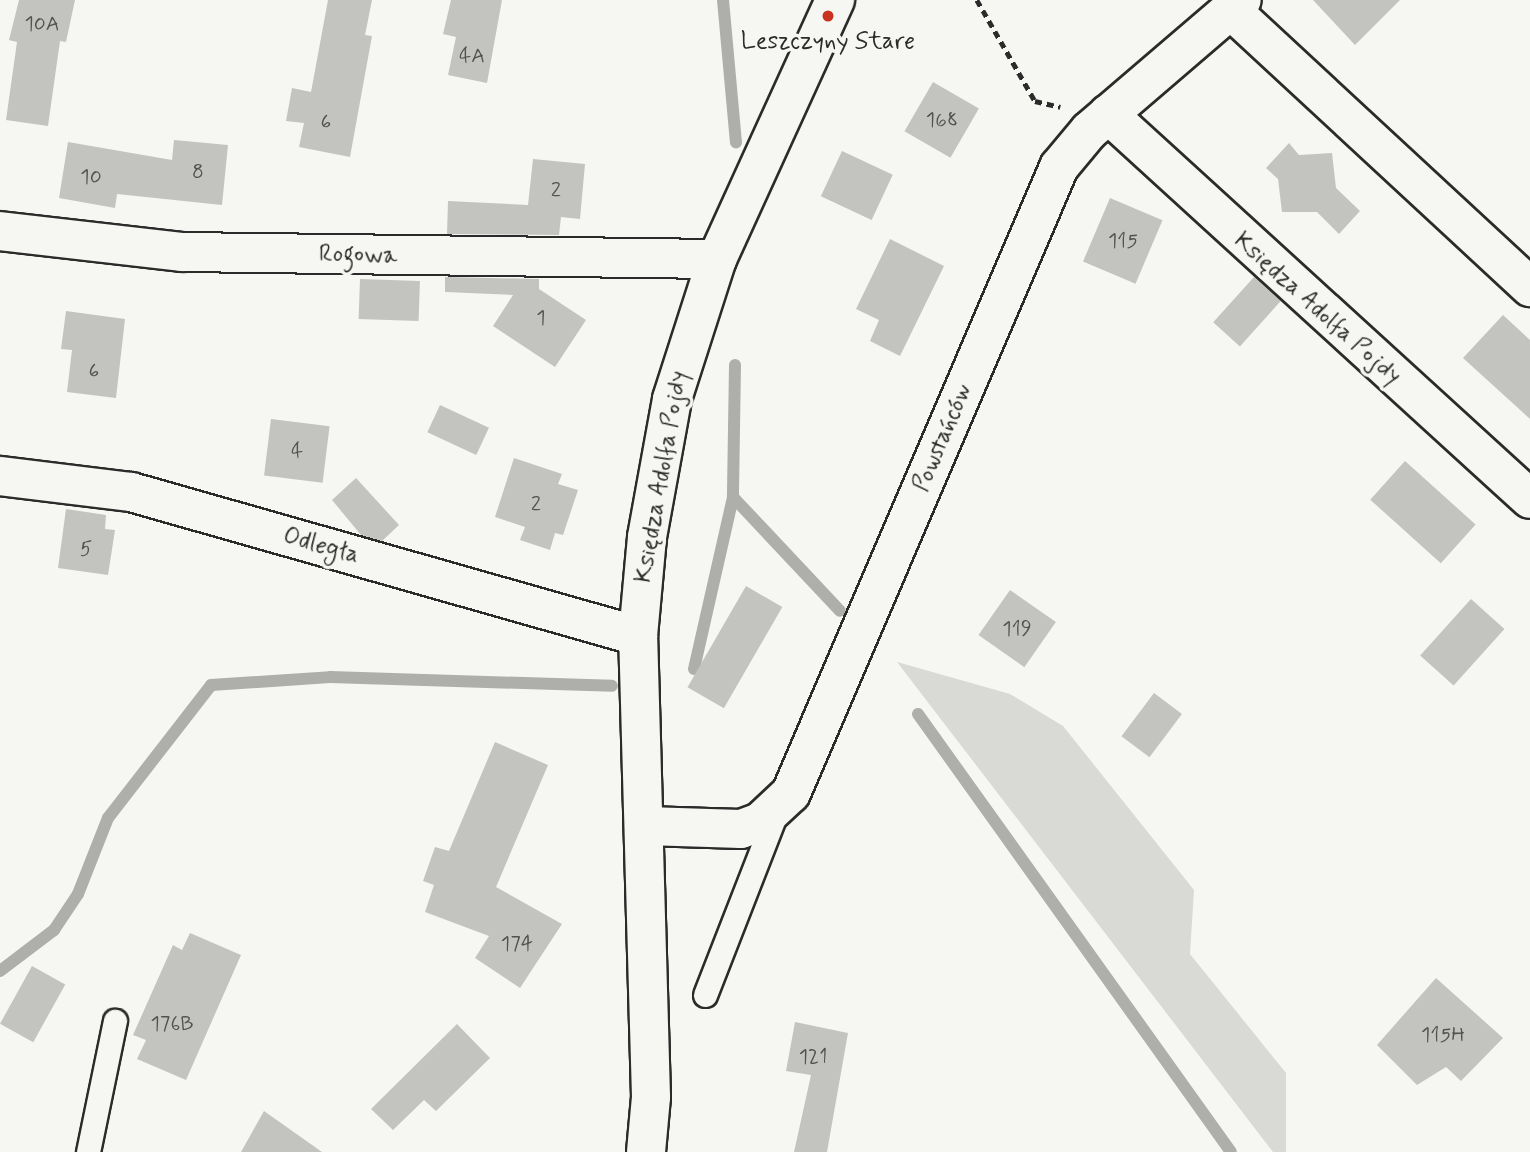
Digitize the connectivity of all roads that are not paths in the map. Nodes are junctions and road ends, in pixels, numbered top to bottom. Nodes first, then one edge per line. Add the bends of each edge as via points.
1 (835, 0) edge
2 (1237, 5) edge
3 (1098, 122) junction
4 (0, 231) edge
5 (717, 259) junction
6 (1530, 287) edge
7 (0, 477) edge
8 (1530, 499) edge
9 (638, 636) junction
10 (777, 810) junction
11 (646, 826) junction
12 (705, 995) dead end
13 (115, 1021) dead end
14 (88, 1152) edge
15 (646, 1152) edge

1 - 5 street, Księdza Adolfa Pojdy
2 - 3 street, Powstańców
2 - 6 street
3 - 8 street, Księdza Adolfa Pojdy
3 - 10 street, Powstańców via 1046,191 802,771
4 - 5 street, Rogowa via 182,252
5 - 9 street, Księdza Adolfa Pojdy via 672,399 647,537
7 - 9 street, Odległa via 131,492
9 - 11 street, Księdza Adolfa Pojdy
10 - 11 street, Powstańców via 741,829
10 - 12 lane
11 - 15 street, Księdza Adolfa Pojdy
13 - 14 lane

